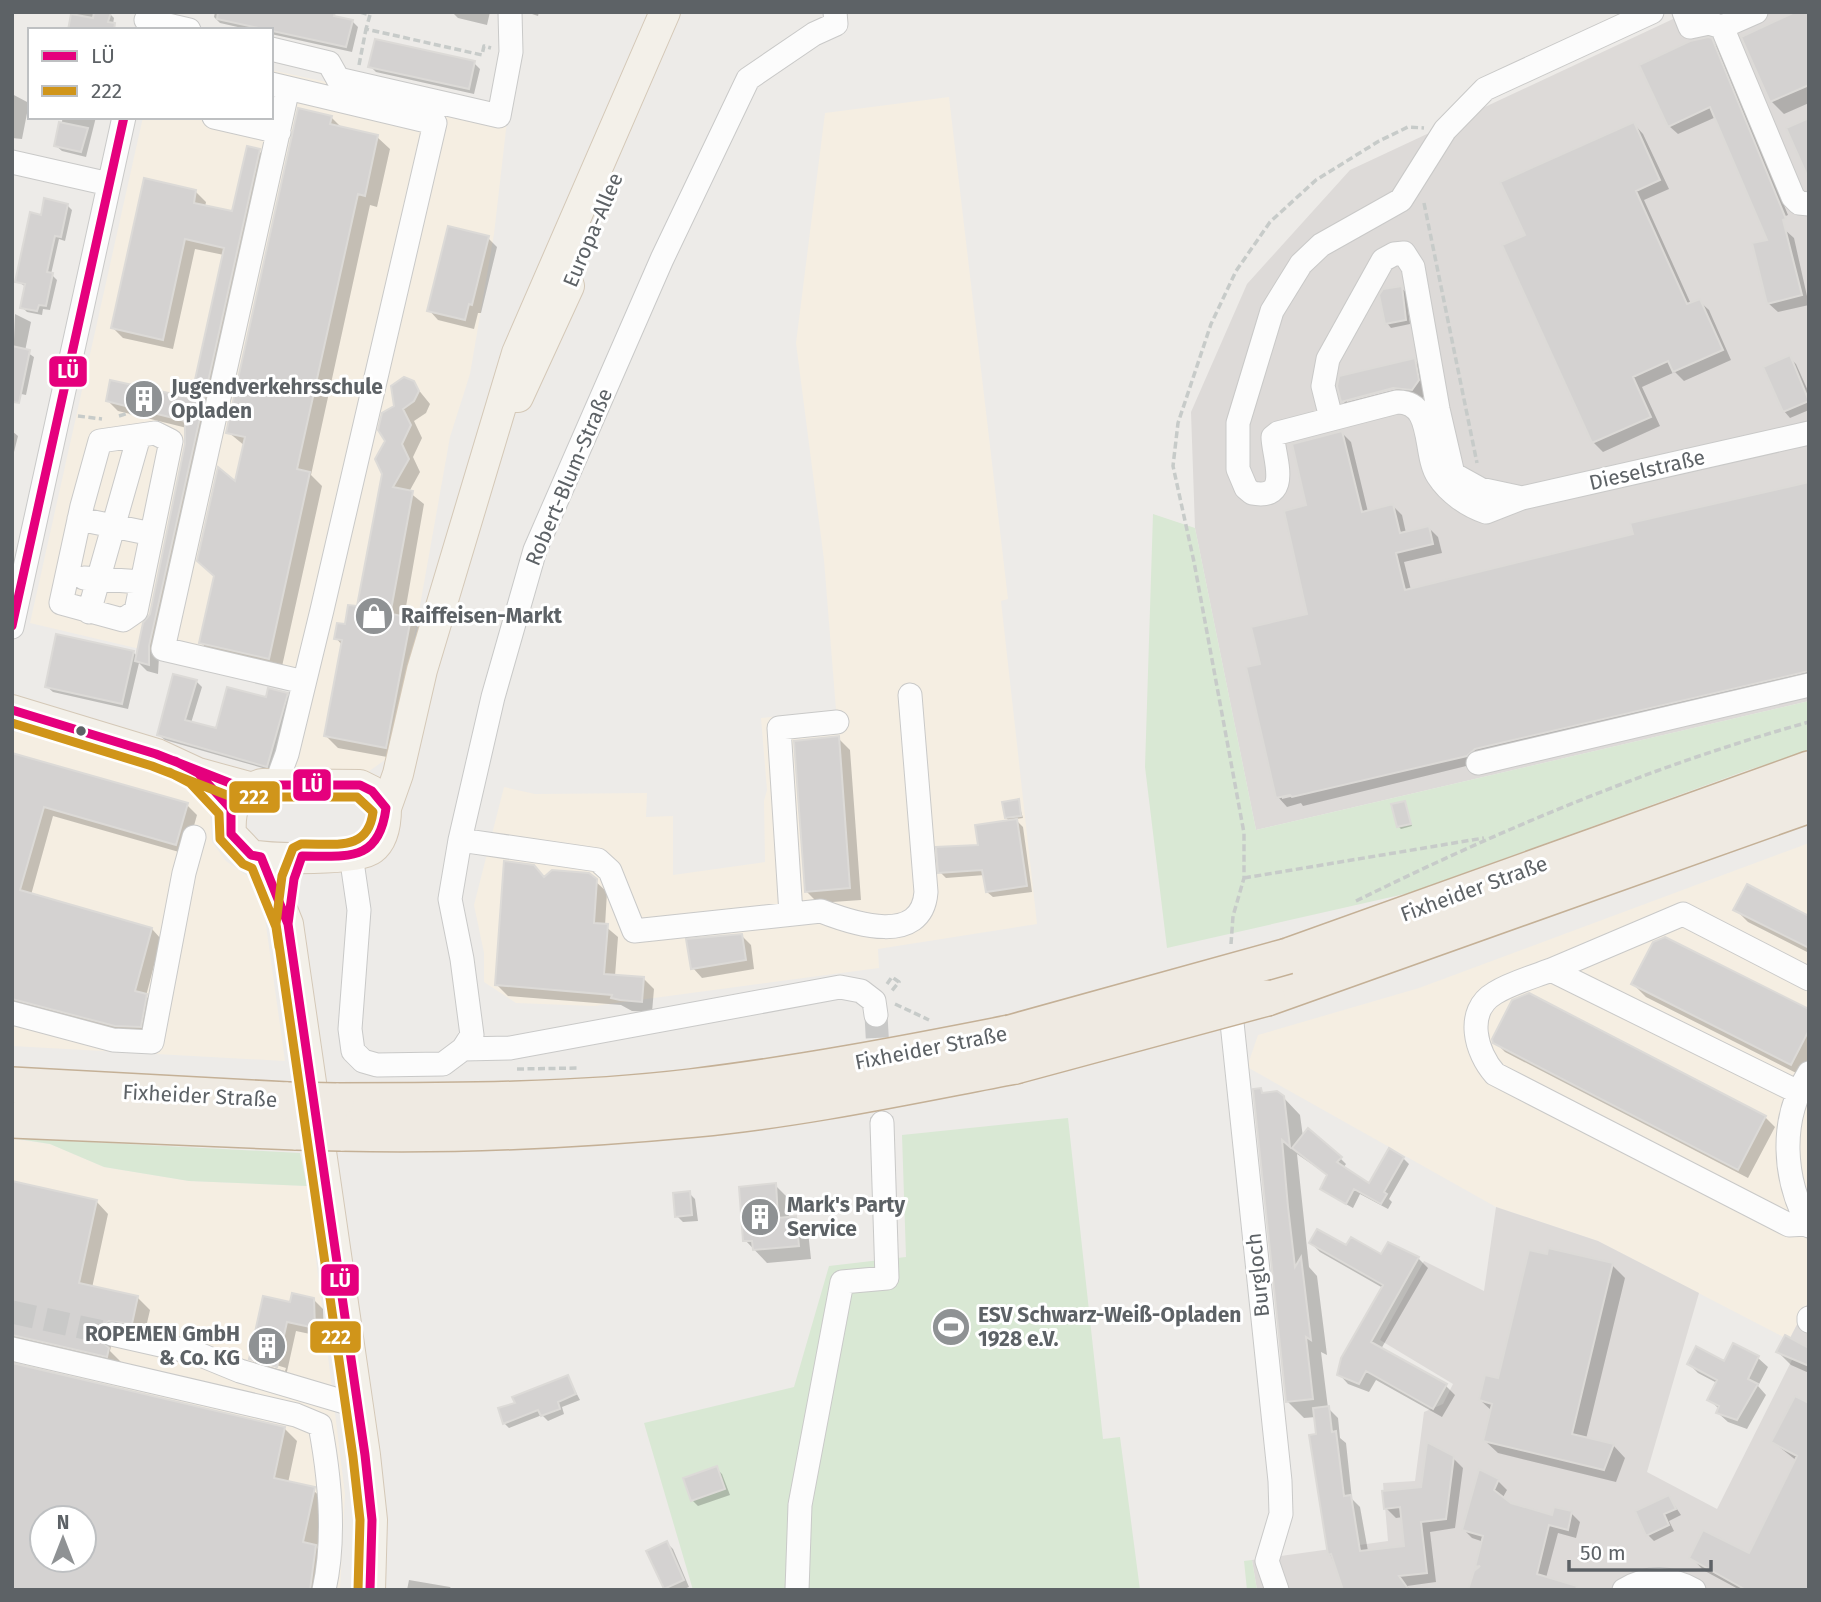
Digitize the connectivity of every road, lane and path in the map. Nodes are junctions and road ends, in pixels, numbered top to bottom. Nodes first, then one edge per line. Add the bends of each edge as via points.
1 (360, 12) edge
2 (510, 12) edge
3 (666, 12) edge
4 (687, 12) edge
5 (1652, 12) edge
6 (1684, 12) edge
7 (1756, 12) edge
8 (146, 21) edge
9 (1609, 21) edge
10 (841, 23) edge
11 (1722, 27) junction
12 (179, 28) edge
13 (366, 29) junction
14 (273, 49) edge
15 (476, 54) dead end
16 (355, 82) junction
17 (280, 86) edge
18 (124, 119) edge
19 (223, 119) edge
20 (1444, 130) junction
21 (279, 132) junction
22 (12, 162) edge
23 (1418, 171) junction
24 (109, 184) junction
25 (1809, 204) edge
26 (138, 410) dead end
27 (59, 413) junction
28 (1331, 418) junction
29 (1809, 433) edge
30 (139, 436) junction
31 (493, 443) junction
32 (94, 461) junction
33 (131, 469) junction
34 (164, 476) junction
35 (1480, 489) junction
36 (1522, 498) junction
37 (79, 519) junction
38 (114, 527) junction
39 (152, 534) junction
40 (67, 576) junction
41 (98, 579) junction
42 (142, 582) junction
43 (15, 603) edge
44 (89, 612) junction
45 (12, 627) edge
46 (304, 682) junction
47 (1809, 685) edge
48 (910, 695) dead end
49 (12, 710) edge
50 (837, 722) dead end
51 (1809, 722) edge
52 (402, 757) junction
53 (1478, 763) dead end
54 (1809, 769) edge
55 (360, 785) junction
56 (252, 794) junction
57 (1809, 805) edge
58 (386, 808) junction
59 (194, 837) dead end
60 (1492, 837) junction
61 (460, 840) junction
62 (351, 855) junction
63 (302, 856) junction
64 (261, 857) junction
65 (1244, 878) junction
66 (1354, 902) dead end
67 (791, 914) junction
68 (288, 924) junction
69 (1551, 970) junction
70 (1809, 979) edge
71 (1229, 988) joint
72 (875, 1008) joint
73 (12, 1013) edge
74 (920, 1024) dead end
75 (463, 1049) junction
76 (1012, 1049) junction
77 (588, 1067) dead end
78 (506, 1069) dead end
79 (1805, 1084) edge
80 (12, 1085) edge
81 (292, 1116) junction
82 (12, 1120) edge
83 (882, 1123) tunnel mouth
84 (1808, 1225) edge
85 (112, 1334) tunnel mouth
86 (12, 1349) edge
87 (358, 1406) junction
88 (324, 1590) edge
89 (370, 1590) edge
90 (797, 1590) edge
91 (1277, 1590) edge
92 (1624, 1590) edge
93 (1694, 1590) edge

1 - 13 path via 370,15
2 - 16 street via 511,52 499,116
3 - 31 main road, Europa-Allee via 517,353
4 - 31 main road, Europa-Allee via 536,362
5 - 9 street
6 - 11 street via 1690,27 1709,23
7 - 11 street
8 - 12 street
9 - 20 street via 1485,89
10 - 61 street, Robert-Blum-Straße via 814,34 748,79 662,259 535,550 493,698
11 - 25 street via 1793,197
13 - 15 path
13 - 16 path
14 - 16 street via 329,63 338,79
17 - 21 street
17 - 46 street via 435,123
18 - 24 street
19 - 21 street
20 - 23 street
20 - 65 path via 1408,127 1379,141 1317,180 1270,222 1236,271 1211,324 1178,422 1173,466 1244,833
21 - 46 street via 163,649
22 - 24 street
23 - 28 street via 1401,200 1321,245 1286,284 1272,311 1238,422 1238,469 1245,488 1259,494 1278,482 1273,437
23 - 35 path
24 - 27 street
26 - 27 path via 106,420
27 - 43 street
28 - 35 street via 1323,386 1328,359 1383,260 1404,253 1413,267 1453,474
28 - 36 street, Dieselstraße via 1397,402 1415,407 1439,477 1460,498 1486,513
29 - 36 street, Dieselstraße
30 - 32 street via 100,441
30 - 33 street
30 - 34 street via 155,433 171,441
31 - 52 main road, Europa-Allee via 422,670
32 - 33 street
32 - 37 street
33 - 34 street
33 - 38 street
34 - 39 street
35 - 36 street
37 - 38 street
37 - 40 street
38 - 39 street
38 - 41 street
39 - 42 street
40 - 41 street
40 - 44 street via 61,603
41 - 42 street
41 - 44 street
42 - 44 street via 136,611 123,620
43 - 45 street
46 - 56 street via 287,754
47 - 53 street
48 - 67 street via 925,905 919,917 880,928 821,911
49 - 56 main road via 157,754
50 - 67 street via 779,728
51 - 60 path via 1745,741
52 - 55 main road via 386,774
52 - 58 main road, Europa-Allee
54 - 76 highway, Fixheider Straße, bridge via 1288,956
55 - 56 main road
55 - 58 main road
56 - 64 main road via 231,834 251,855
57 - 76 highway, Fixheider Straße, bridge via 1267,998
58 - 62 main road, Europa-Allee via 379,841 371,850
59 - 73 street via 152,1042 113,1040
60 - 65 path
60 - 66 path
61 - 67 street via 598,860 610,871 634,931
61 - 75 street, Robert-Blum-Straße via 450,899 472,1035
62 - 63 main road
62 - 75 street via 359,910 350,1029 353,1051 377,1065 443,1064
63 - 64 main road
63 - 68 main road
64 - 68 main road
65 - 71 path via 1233,916
68 - 87 main road
69 - 70 street via 1683,914
69 - 79 street
69 - 84 street via 1493,993 1480,1008 1476,1043 1494,1074 1789,1226
71 - 91 street, Burgloch via 1280,1481 1281,1514 1267,1561
72 - 74 path via 892,977 899,982 886,1000 931,1021
72 - 75 street via 861,991 841,987 510,1048
76 - 81 highway, Fixheider Straße, bridge via 861,1062 431,1117
77 - 78 path
79 - 84 street via 1789,1125 1787,1159 1793,1193
80 - 81 highway, Fixheider Straße
81 - 82 highway, Fixheider Straße
83 - 90 street via 887,1278 842,1282 800,1505
85 - 87 street via 196,1353
86 - 88 street via 296,1415 320,1425 327,1464 331,1560
87 - 89 main road via 372,1520
92 - 93 street via 1638,1582 1665,1578

